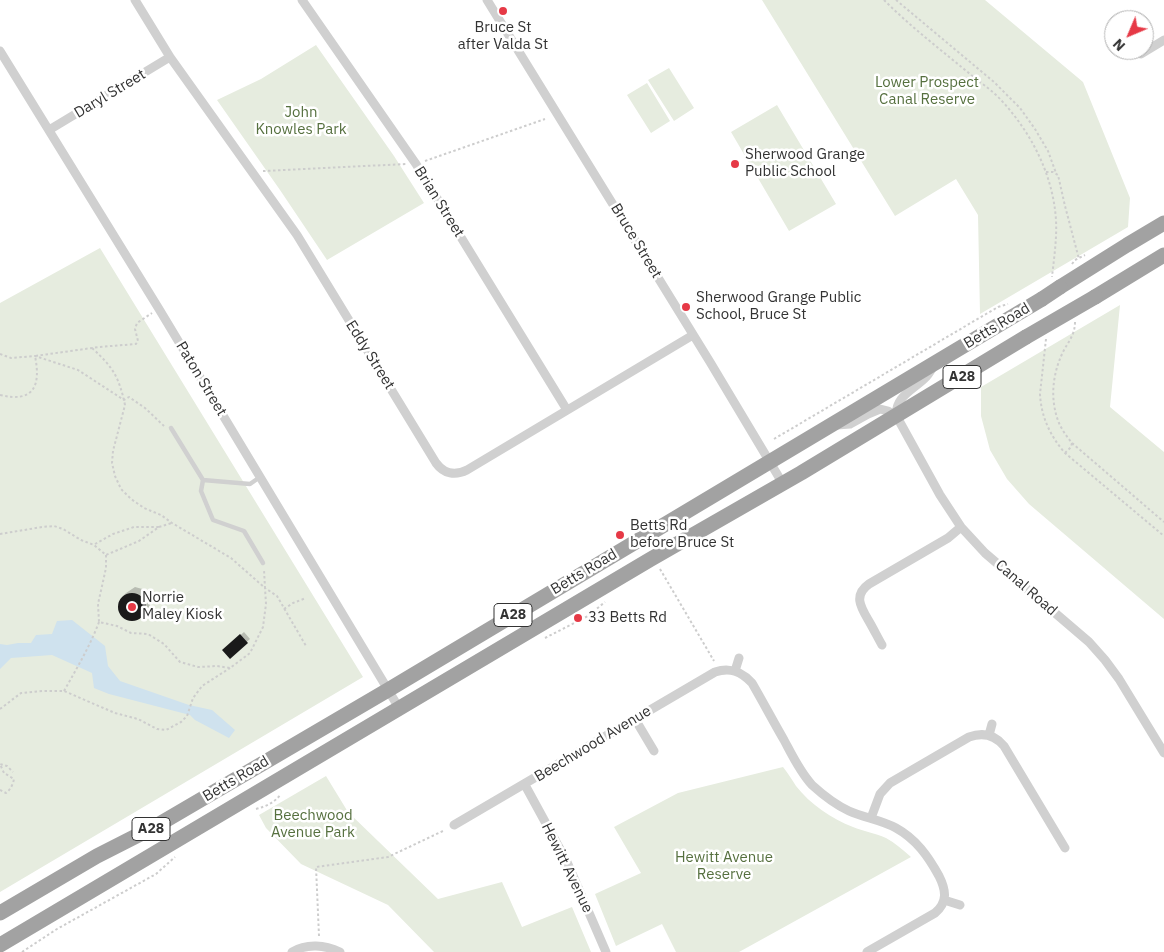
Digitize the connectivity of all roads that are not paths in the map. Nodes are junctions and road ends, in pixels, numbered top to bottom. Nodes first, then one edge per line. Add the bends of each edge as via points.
1 (135, 0) edge
2 (302, 0) edge
3 (487, 0) edge
4 (0, 51) edge
5 (170, 57) junction
6 (49, 130) junction
7 (1164, 223) edge
8 (1164, 255) edge
9 (693, 335) junction
10 (935, 363) junction
11 (567, 410) junction
12 (897, 416) junction
13 (832, 425) junction
14 (171, 428) road end
15 (770, 462) junction
16 (260, 477) junction
17 (203, 480) junction
18 (783, 484) junction
19 (961, 527) junction
20 (263, 563) road end
21 (882, 645) dead end
22 (739, 658) dead end
23 (735, 671) junction
24 (388, 690) junction
25 (400, 708) junction
26 (635, 719) junction
27 (992, 724) dead end
28 (989, 735) junction
29 (654, 752) dead end
30 (1164, 753) edge
31 (524, 784) junction
32 (871, 818) junction
33 (454, 825) road end
34 (1065, 848) dead end
35 (944, 900) junction
36 (960, 905) dead end
37 (0, 913) edge
38 (23, 932) junction
39 (0, 945) edge
40 (5, 952) edge
41 (292, 952) edge
42 (340, 952) edge
43 (606, 952) edge
44 (867, 952) edge

1 - 5 street, Eddy Street
2 - 11 street, Brian Street via 416,164
3 - 9 street, Bruce Street
4 - 6 street, Paton Street
5 - 6 street, Daryl Street
5 - 11 street, Eddy Street via 297,235 442,470 462,473
6 - 16 street, Paton Street
7 - 10 highway, Betts Road / A28, bridge
8 - 12 highway, Betts Road / A28, bridge
9 - 11 street, Eddy Street
9 - 15 street, Bruce Street
10 - 12 street via 927,376 902,397
10 - 13 highway, Betts Road / A28
12 - 13 street via 880,410 850,424
12 - 18 highway, Betts Road / A28
12 - 19 street, Canal Road via 940,496
13 - 15 highway, Betts Road / A28
14 - 17 lane
15 - 18 street, Bruce Street
15 - 24 highway, Betts Road / A28
16 - 17 lane via 250,484
16 - 24 street, Paton Street
17 - 20 lane via 200,491 213,520 244,531
18 - 25 highway, Betts Road / A28
19 - 21 street via 856,594
19 - 30 street, Canal Road via 1100,654
22 - 23 street
23 - 26 street, Beechwood Avenue via 715,672
23 - 32 street via 752,683 812,784 842,808
24 - 25 street, Paton Street
24 - 37 highway, Betts Road / A28
25 - 38 highway, Betts Road / A28
26 - 29 street
26 - 31 street, Beechwood Avenue
27 - 28 street
28 - 32 street via 969,737 886,786
28 - 34 street via 1004,746
31 - 33 street, Beechwood Avenue
31 - 43 street, Hewitt Avenue via 572,872
32 - 35 street via 898,829 914,841 943,884
35 - 36 street
35 - 44 street via 932,916
38 - 39 highway, Betts Road / A28
38 - 40 highway
41 - 42 street via 313,946 327,946

